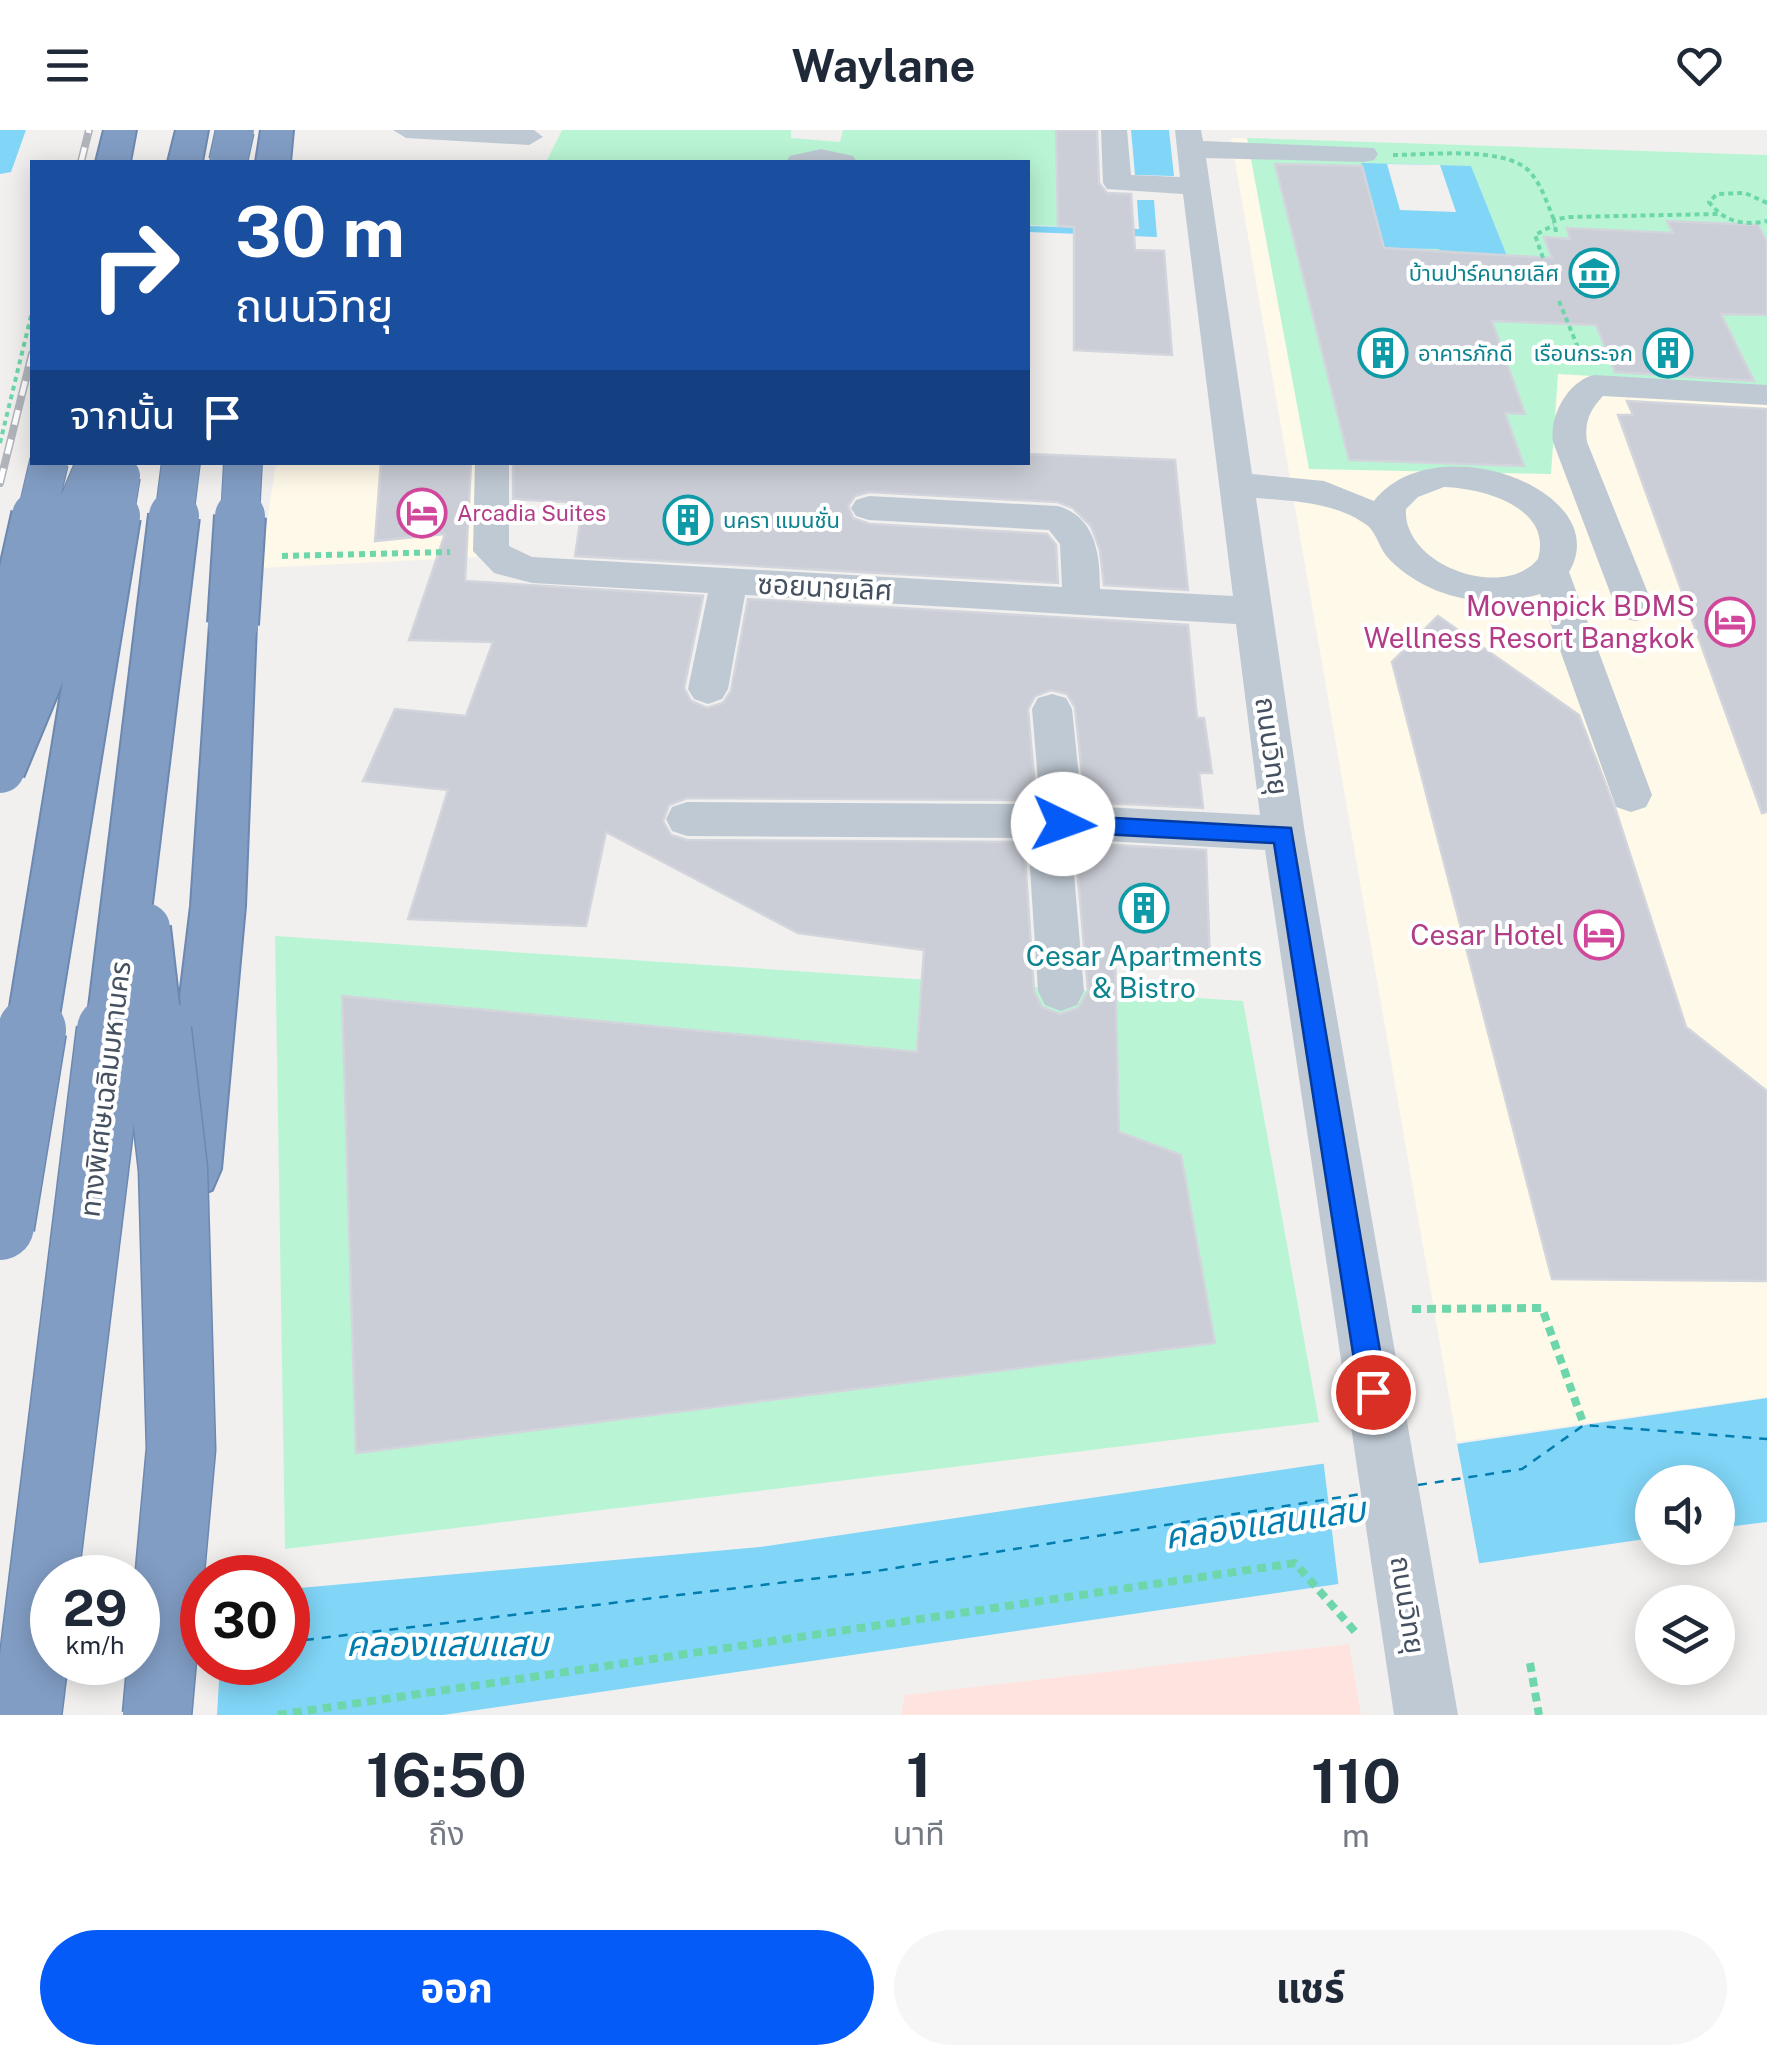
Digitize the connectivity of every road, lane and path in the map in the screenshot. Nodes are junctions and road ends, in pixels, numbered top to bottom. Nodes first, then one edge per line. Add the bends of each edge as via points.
1 (120, 130) edge
2 (169, 130) edge
3 (192, 130) edge
4 (235, 130) edge
5 (277, 130) edge
6 (406, 130) edge
7 (1114, 130) edge
8 (531, 134) edge
9 (1364, 154) joint
10 (1191, 155) edge
11 (1410, 156) junction
12 (113, 160) edge
13 (162, 160) edge
14 (185, 160) edge
15 (228, 160) edge
16 (273, 160) edge
17 (515, 160) edge
18 (1412, 164) dead end
19 (1767, 192) edge
20 (1755, 196) junction
21 (1767, 203) edge
22 (1718, 214) junction
23 (1704, 216) junction
24 (1554, 222) junction
25 (1708, 223) dead end
26 (1766, 224) edge
27 (1556, 232) dead end
28 (1543, 258) dead end
29 (1559, 301) dead end
30 (30, 320) edge
31 (1594, 386) junction
32 (1767, 394) edge
33 (1570, 442) junction
34 (0, 443) edge
35 (47, 465) edge
36 (181, 465) edge
37 (243, 465) edge
38 (492, 465) edge
39 (129, 466) edge
40 (1236, 484) junction
41 (869, 508) dead end
42 (1549, 518) junction
43 (1385, 520) junction
44 (1550, 571) junction
45 (729, 581) junction
46 (1081, 601) junction
47 (1635, 608) dead end
48 (1253, 611) junction
49 (0, 683) edge
50 (708, 689) dead end
51 (1052, 709) dead end
52 (0, 768) edge
53 (1631, 795) dead end
54 (687, 819) dead end
55 (1056, 822) junction
56 (1284, 834) junction
57 (1061, 991) dead end
58 (0, 1226) edge
59 (1363, 1332) junction
60 (1584, 1424) dead end
61 (1388, 1646) junction
62 (1530, 1663) dead end
63 (27, 1715) edge
64 (132, 1715) edge
65 (158, 1715) edge
66 (278, 1715) edge
67 (1426, 1715) edge
68 (1539, 1715) edge

1 - 12 highway
2 - 13 highway
3 - 14 highway
4 - 15 highway, bridge
5 - 16 highway
6 - 8 street
7 - 10 street via 1117,183
8 - 17 street
9 - 10 street
9 - 11 path
10 - 40 street, ถนนวิทยุ
11 - 18 path
11 - 24 path via 1520,164
19 - 20 path
20 - 21 path
20 - 22 path via 1717,194 1709,202
22 - 23 path
22 - 26 path
23 - 24 path
23 - 25 path
24 - 27 path
24 - 28 path via 1534,235
29 - 31 path
30 - 34 path
31 - 32 street
31 - 33 street via 1566,426
33 - 42 street via 1553,472
33 - 47 street
35 - 49 highway, bridge
36 - 63 highway, ทางพิเศษเฉลิมมหานคร, bridge
37 - 64 highway, bridge via 218,906
38 - 45 street, ซอยนายเลิศ via 491,551 507,564
39 - 49 highway, bridge
39 - 52 highway, bridge
39 - 58 highway, bridge
39 - 65 highway, bridge via 147,665 137,788 140,892 174,1169 181,1449
40 - 43 street via 1324,492
40 - 48 street, ถนนวิทยุ
41 - 46 street via 1058,518 1080,540
42 - 43 street via 1519,492 1494,482 1441,476 1400,490
42 - 44 street via 1561,542
43 - 44 street via 1407,560 1462,587 1523,587
44 - 53 street
45 - 46 street, ซอยนายเลิศ
45 - 50 street
46 - 48 street, ซอยนายเลิศ
48 - 56 street, ถนนวิทยุ
51 - 55 street
54 - 55 street
55 - 56 street
55 - 57 street
56 - 59 street, ถนนวิทยุ
59 - 60 path via 1542,1308
59 - 61 street, ถนนวิทยุ
61 - 66 path via 1295,1563
61 - 67 street, ถนนวิทยุ
62 - 68 path

